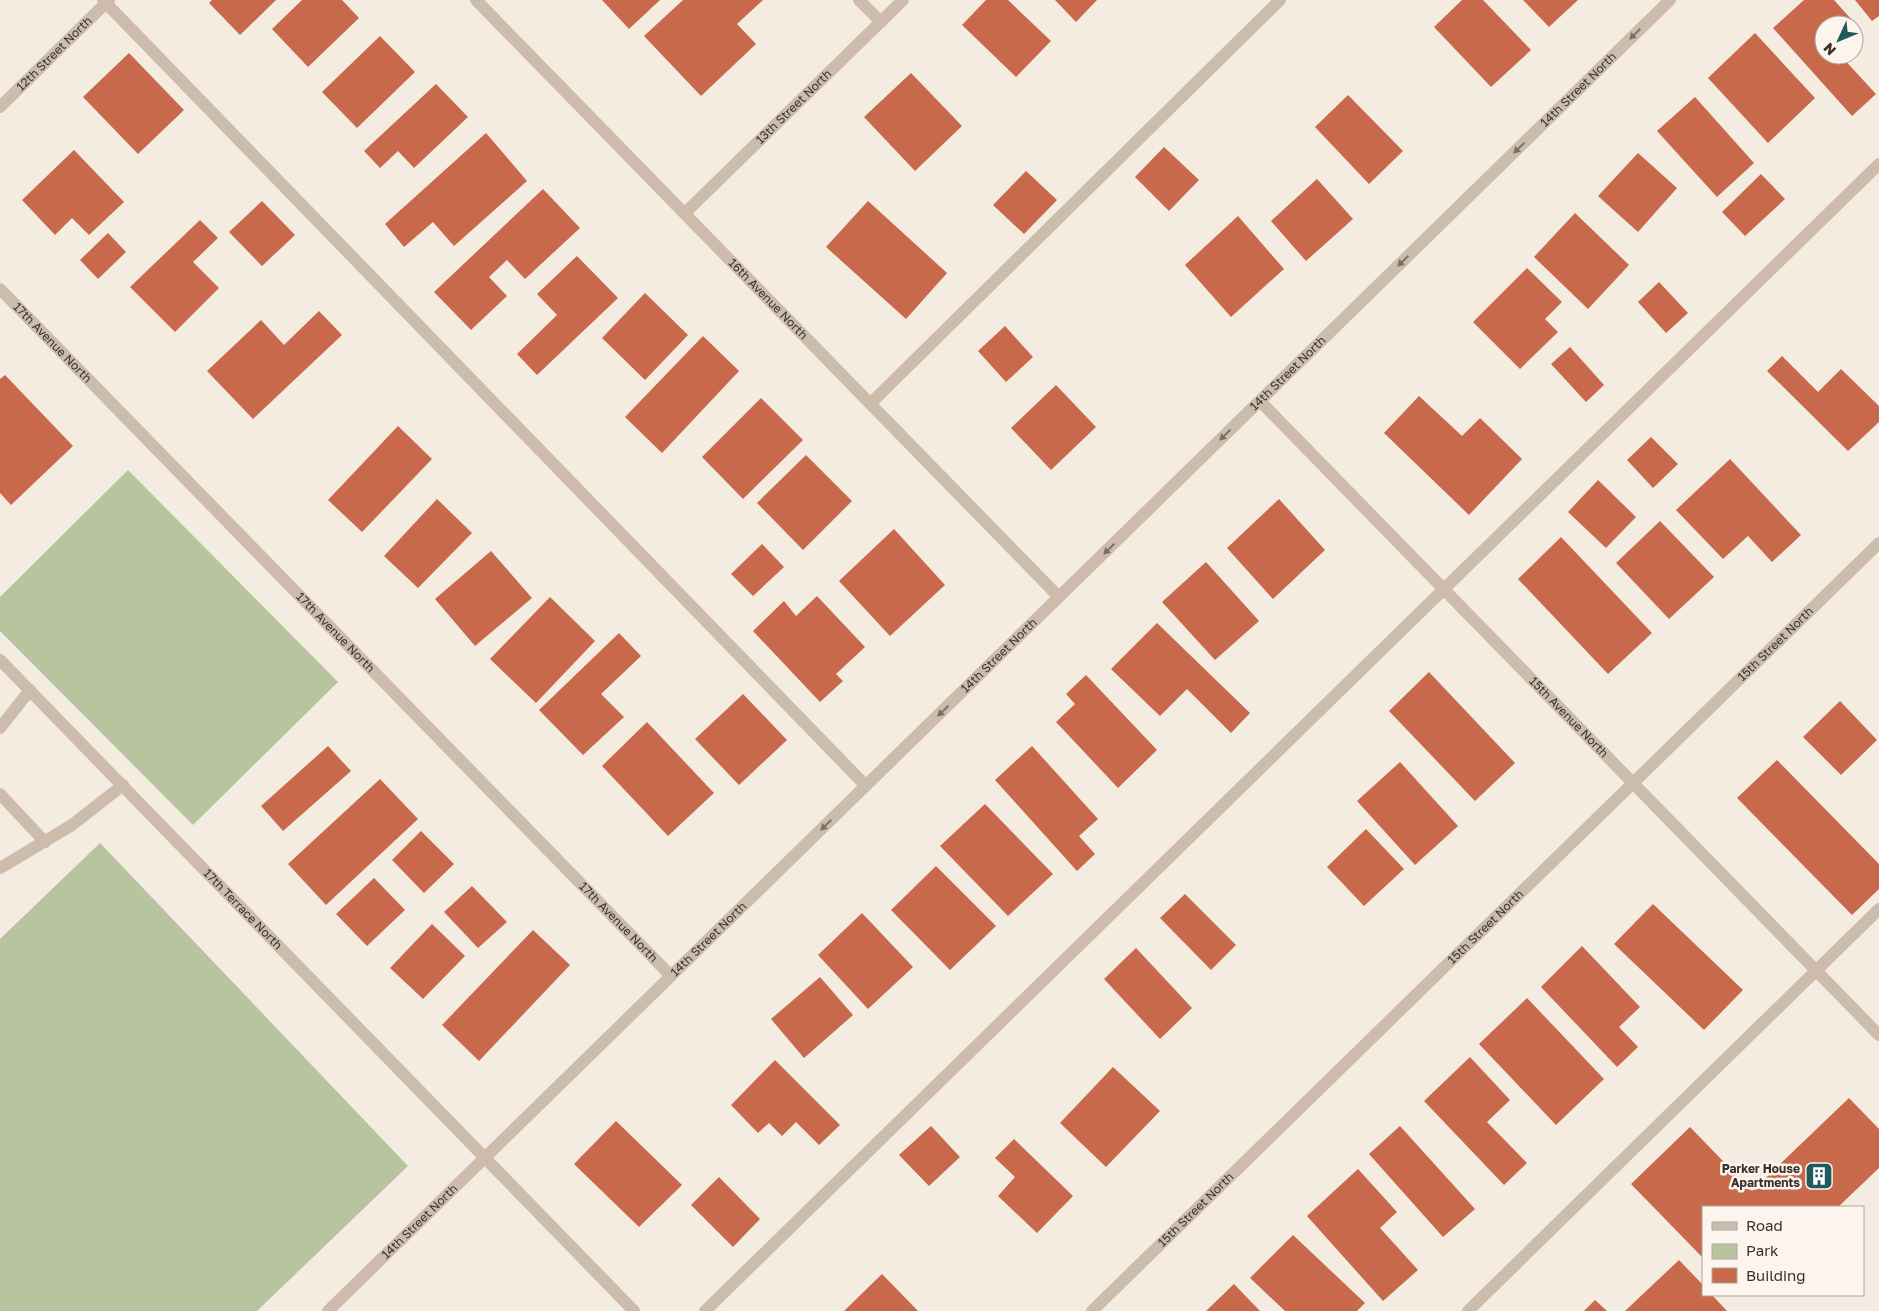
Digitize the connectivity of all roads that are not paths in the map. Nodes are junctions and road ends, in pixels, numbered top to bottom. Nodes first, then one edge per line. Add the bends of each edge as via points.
1 (476, 0) edge
2 (859, 0) edge
3 (903, 0) edge
4 (1280, 0) edge
5 (1670, 0) edge
6 (106, 1) edge
7 (881, 22) junction
8 (0, 107) edge
9 (1879, 164) edge
10 (685, 213) junction
11 (0, 289) edge
12 (1260, 401) junction
13 (871, 403) junction
14 (1879, 543) edge
15 (1444, 589) junction
16 (1059, 597) junction
17 (0, 660) edge
18 (30, 690) junction
19 (0, 728) edge
20 (1633, 783) junction
21 (123, 785) junction
22 (866, 786) junction
23 (0, 794) edge
24 (45, 842) junction
25 (0, 868) edge
26 (1879, 909) edge
27 (1816, 970) junction
28 (671, 976) junction
29 (1879, 1035) edge
30 (484, 1158) junction
31 (328, 1311) edge
32 (634, 1311) edge
33 (705, 1311) edge
34 (1092, 1311) edge
35 (1468, 1311) edge

1 - 10 street, 16th Avenue North
2 - 7 street
3 - 7 street, 13th Street North
4 - 13 street
5 -> 12 street, 14th Street North
6 - 8 street, 12th Street North
6 - 22 street
7 - 10 street, 13th Street North
9 - 15 street
10 - 13 street, 16th Avenue North
11 - 28 street, 17th Avenue North
12 - 15 street, 15th Avenue North
12 -> 16 street, 14th Street North
13 - 16 street, 16th Avenue North
14 - 20 street, 15th Street North
15 - 20 street, 15th Avenue North
15 - 33 street
16 -> 22 street, 14th Street North
17 - 18 street, 17th Terrace North
18 - 19 street
18 - 21 street, 17th Terrace North
20 - 27 street, 15th Avenue North
20 - 34 street, 15th Street North
21 - 24 street
21 - 30 street, 17th Terrace North
22 -> 28 street, 14th Street North
23 - 24 street
24 - 25 street
26 - 27 street
27 - 29 street, 15th Avenue North
27 - 35 street
28 - 30 street, 14th Street North
30 - 31 street, 14th Street North
30 - 32 street

